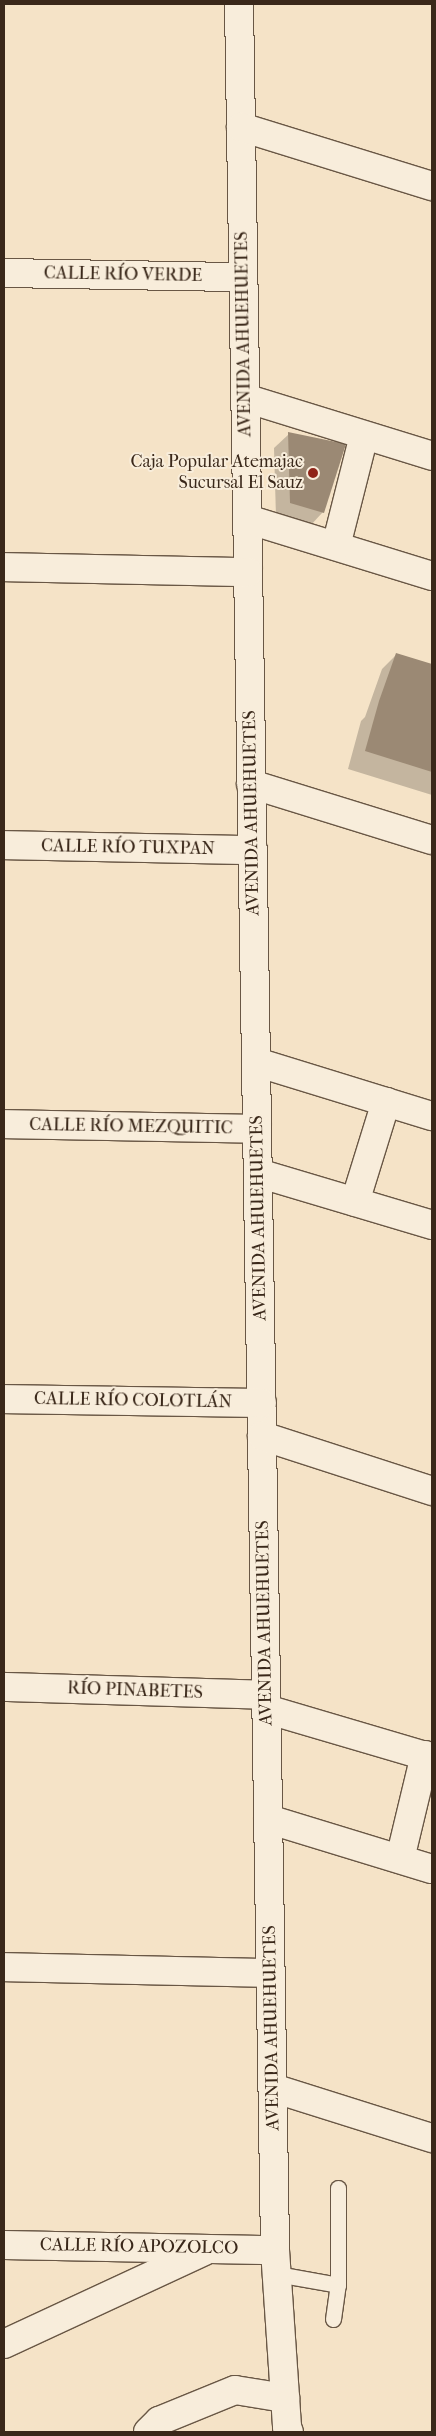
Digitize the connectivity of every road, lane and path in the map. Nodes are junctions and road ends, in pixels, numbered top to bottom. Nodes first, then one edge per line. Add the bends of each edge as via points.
1 (239, 4) edge
2 (241, 127) junction
3 (432, 186) edge
4 (4, 273) edge
5 (243, 277) junction
6 (245, 398) junction
7 (364, 435) junction
8 (432, 456) edge
9 (247, 519) junction
10 (336, 546) junction
11 (4, 567) edge
12 (248, 572) junction
13 (432, 576) edge
14 (251, 784) junction
15 (432, 840) edge
16 (4, 845) edge
17 (253, 850) junction
18 (256, 1062) junction
19 (386, 1102) junction
20 (432, 1116) edge
21 (4, 1124) edge
22 (257, 1129) junction
23 (258, 1173) junction
24 (354, 1202) junction
25 (432, 1225) edge
26 (4, 1399) edge
27 (262, 1403) junction
28 (262, 1436) junction
29 (432, 1491) edge
30 (4, 1687) edge
31 (266, 1702) junction
32 (428, 1757) edge
33 (268, 1819) junction
34 (400, 1859) junction
35 (432, 1869) edge
36 (4, 1966) edge
37 (270, 1973) junction
38 (273, 2088) junction
39 (432, 2138) edge
40 (338, 2188) dead end
41 (4, 2244) edge
42 (210, 2248) junction
43 (276, 2262) junction
44 (338, 2285) junction
45 (333, 2319) dead end
46 (4, 2344) edge
47 (284, 2398) junction
48 (148, 2432) edge
49 (289, 2432) edge

1 - 2 street, AVENIDA AHUEHUETES
2 - 3 street
2 - 5 street, AVENIDA AHUEHUETES
4 - 5 street, CALLE RÍO VERDE
5 - 6 street, AVENIDA AHUEHUETES
6 - 7 street
6 - 9 street, AVENIDA AHUEHUETES
7 - 8 street
7 - 10 street
9 - 10 street
9 - 12 street, AVENIDA AHUEHUETES
10 - 13 street
11 - 12 street
12 - 14 street, AVENIDA AHUEHUETES
14 - 15 street
14 - 17 street, AVENIDA AHUEHUETES
16 - 17 street, CALLE RÍO TUXPAN
17 - 18 street, AVENIDA AHUEHUETES
18 - 19 street
18 - 22 street, AVENIDA AHUEHUETES
19 - 20 street
19 - 24 street
21 - 22 street, CALLE RÍO MEZQUITIC
22 - 23 street, AVENIDA AHUEHUETES
23 - 24 street
23 - 27 street, AVENIDA AHUEHUETES
24 - 25 street
26 - 27 street, CALLE RÍO COLOTLÁN
27 - 28 street, AVENIDA AHUEHUETES
28 - 29 street
28 - 31 street, AVENIDA AHUEHUETES
30 - 31 street, RÍO PINABETES
31 - 32 street, RÍO PINABETES
31 - 33 street, AVENIDA AHUEHUETES
32 - 34 street
33 - 34 street
33 - 37 street, AVENIDA AHUEHUETES
34 - 35 street
36 - 37 street
37 - 38 street, AVENIDA AHUEHUETES
38 - 39 street
38 - 43 street, AVENIDA AHUEHUETES
40 - 44 lane
41 - 42 street, CALLE RÍO APOZOLCO
42 - 43 street, CALLE RÍO APOZOLCO
42 - 46 street
43 - 44 lane
43 - 47 street, AVENIDA AHUEHUETES
44 - 45 lane
47 - 48 street via 235,2390 159,2420
47 - 49 street, AVENIDA AHUEHUETES

